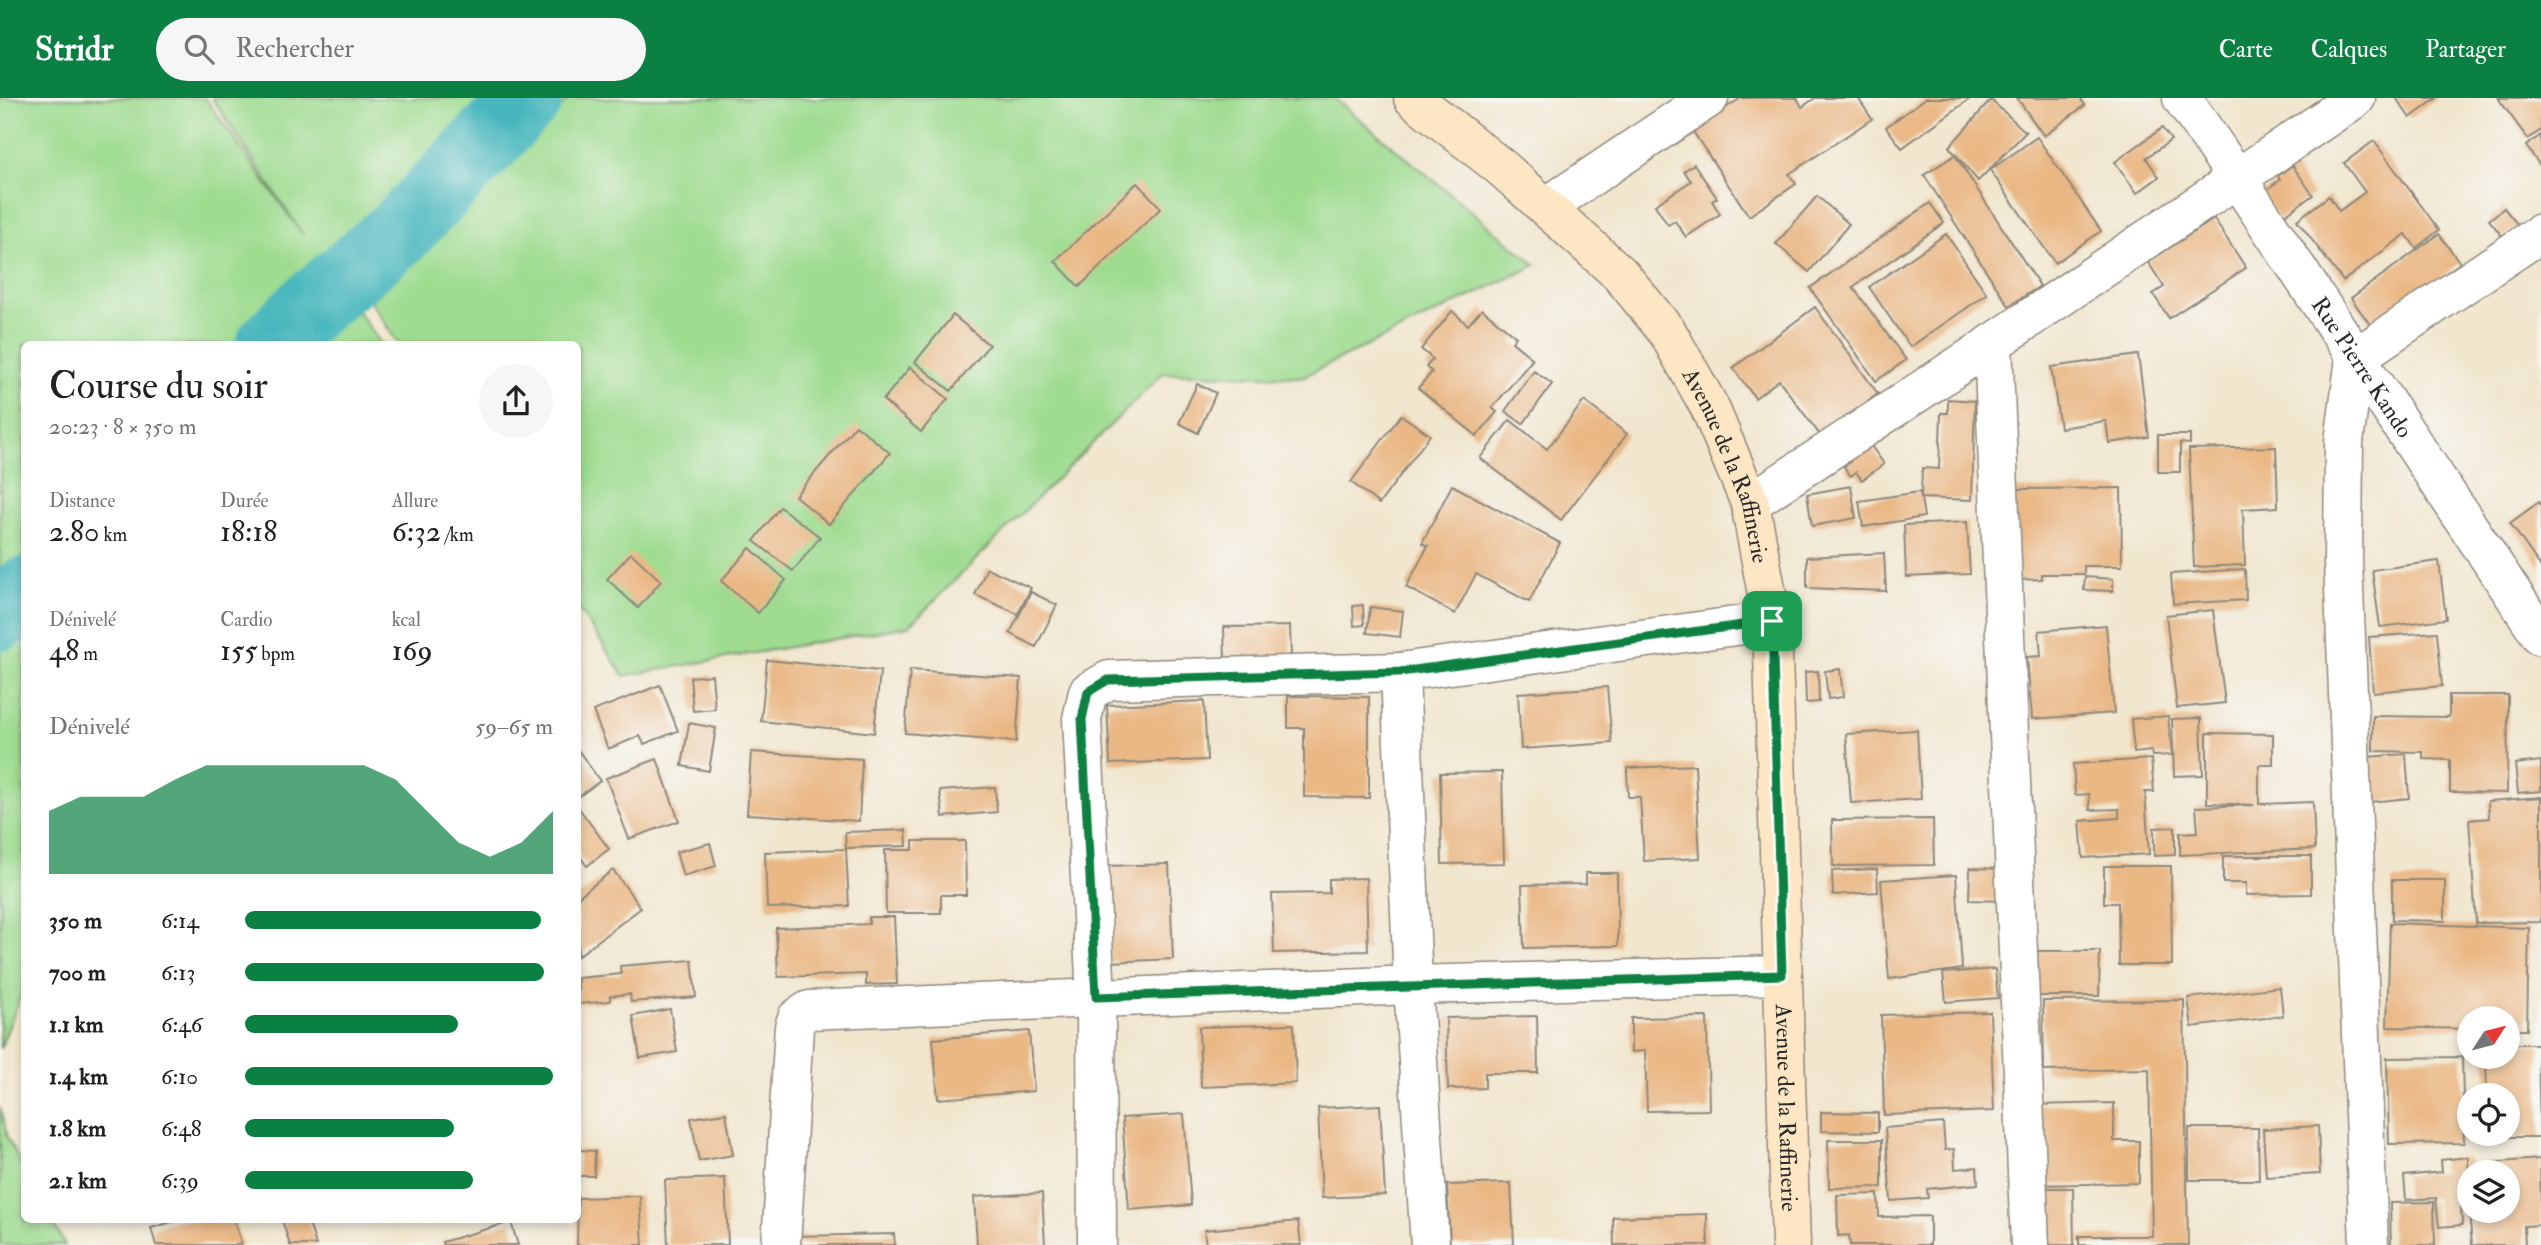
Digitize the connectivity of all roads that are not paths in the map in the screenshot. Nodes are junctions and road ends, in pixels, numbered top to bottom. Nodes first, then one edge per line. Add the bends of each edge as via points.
1 (1413, 98) edge
2 (1709, 98) edge
3 (2182, 98) edge
4 (2356, 98) edge
5 (2237, 178) junction
6 (1546, 207) junction
7 (2541, 233) edge
8 (1993, 343) junction
9 (2355, 358) junction
10 (1750, 503) junction
11 (1772, 621) junction
12 (2541, 636) edge
13 (1400, 672) junction
14 (1782, 975) junction
15 (1413, 985) junction
16 (1096, 997) junction
17 (781, 1245) edge
18 (1097, 1245) edge
19 (1430, 1245) edge
20 (1790, 1245) edge
21 (2030, 1245) edge
22 (2370, 1245) edge

1 - 6 street, Avenue de la Raffinerie
2 - 6 street
3 - 5 street, Rue Pierre Kando
4 - 5 street
5 - 8 street
5 - 9 street, Rue Pierre Kando
6 - 10 street, Avenue de la Raffinerie via 1620,274 1668,333 1710,408
7 - 9 street
8 - 10 street
8 - 21 street
9 - 12 street, Rue Pierre Kando
9 - 22 street via 2344,442 2343,561
10 - 11 street, Avenue de la Raffinerie
11 - 13 street
11 - 14 street, Avenue de la Raffinerie
13 - 15 street
13 - 16 street via 1108,680 1088,692 1082,719
14 - 15 street
14 - 20 street, Avenue de la Raffinerie
15 - 16 street
15 - 19 street
16 - 17 street via 809,1010 797,1018
16 - 18 street

